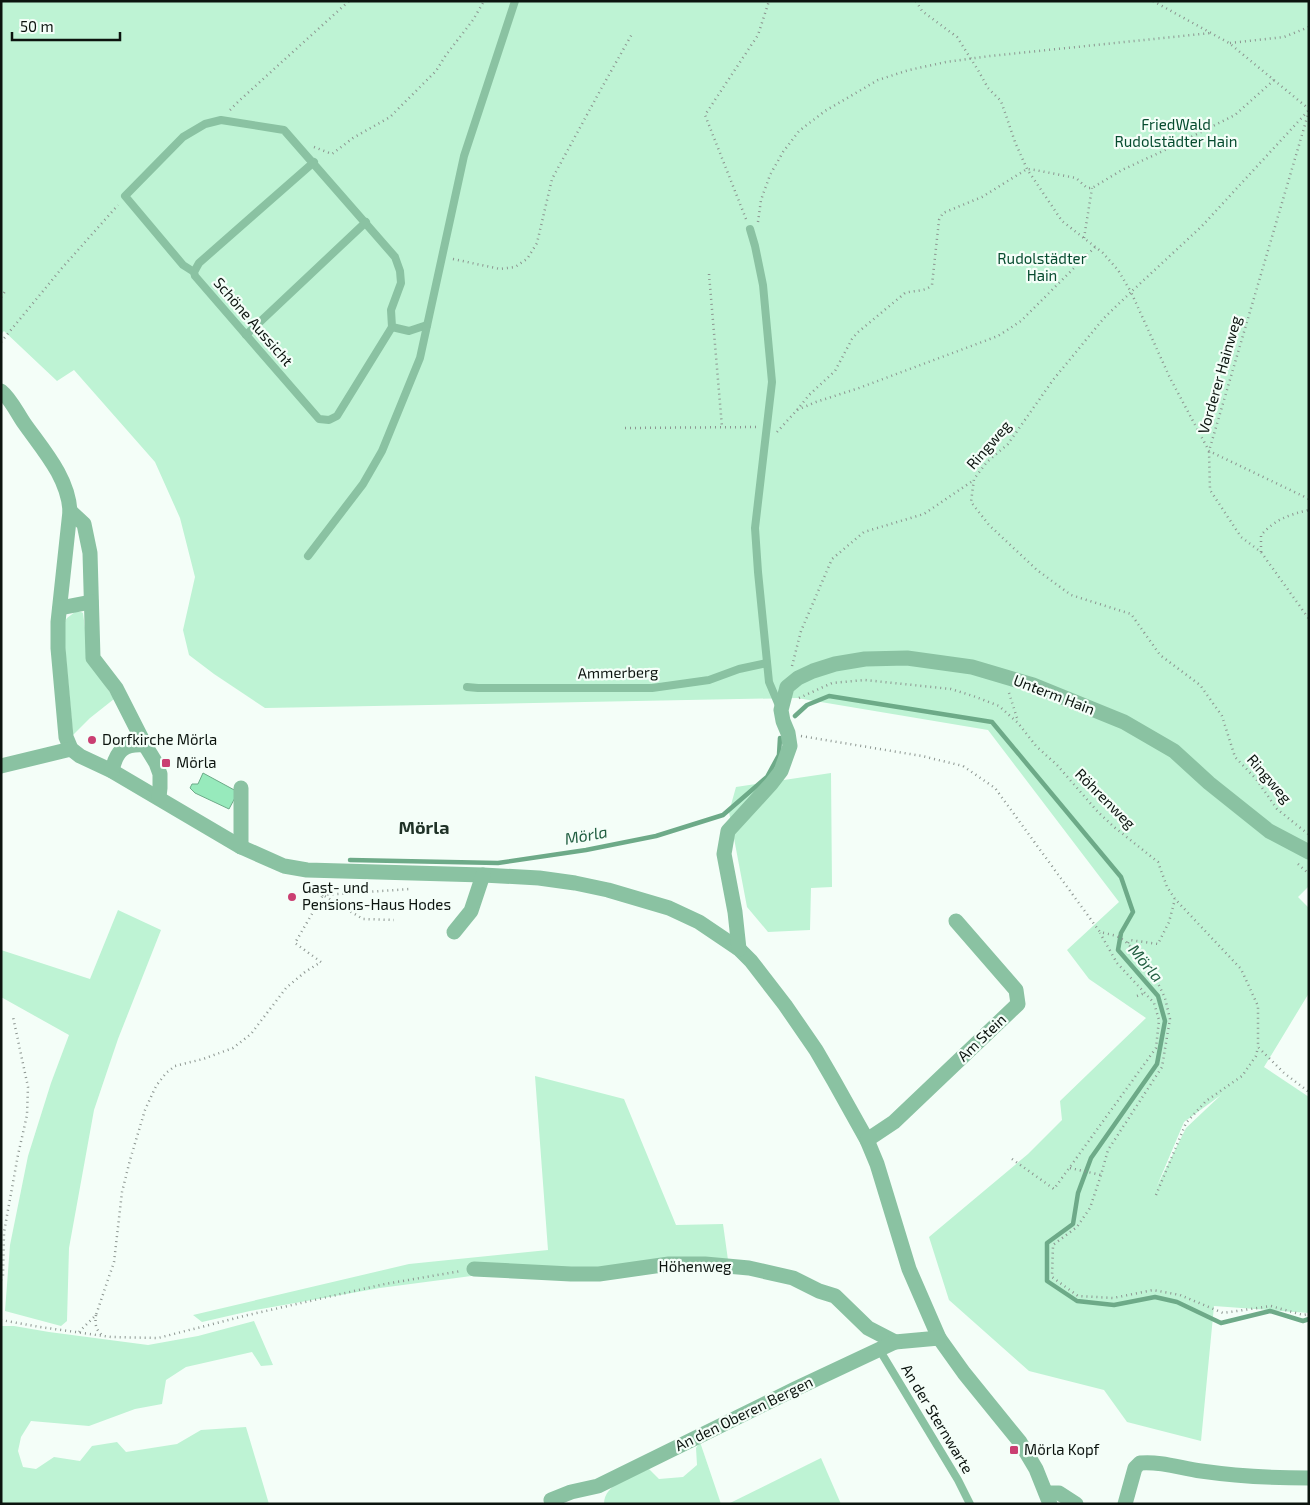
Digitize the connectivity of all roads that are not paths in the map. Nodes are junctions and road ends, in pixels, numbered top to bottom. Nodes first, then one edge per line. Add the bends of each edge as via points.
1 (515, 1) edge
2 (314, 162) junction
3 (366, 222) junction
4 (750, 229) road end
5 (194, 272) junction
6 (427, 325) junction
7 (392, 327) junction
8 (246, 335) junction
9 (1, 391) edge
10 (70, 511) junction
11 (308, 556) dead end
12 (91, 602) junction
13 (60, 608) junction
14 (767, 663) junction
15 (467, 687) dead end
16 (780, 710) junction
17 (145, 745) junction
18 (71, 749) junction
19 (1, 766) edge
20 (112, 771) junction
21 (241, 788) dead end
22 (159, 797) junction
23 (241, 847) junction
24 (1309, 852) edge
25 (483, 875) junction
26 (956, 922) dead end
27 (454, 932) dead end
28 (739, 949) junction
29 (867, 1140) junction
30 (474, 1269) road end
31 (940, 1338) junction
32 (895, 1342) junction
33 (879, 1349) junction
34 (1309, 1478) edge
35 (1048, 1498) edge
36 (551, 1500) dead end
37 (970, 1504) edge
38 (1076, 1504) edge
39 (1125, 1504) edge

1 - 6 lane via 464,156
2 - 3 lane, Schöne Aussicht
2 - 5 lane, Schöne Aussicht via 199,263
2 - 5 lane, Schöne Aussicht via 284,130 221,120 205,124 183,137 125,196 184,265
3 - 7 lane, Schöne Aussicht via 396,257 400,271 401,283 391,310
3 - 8 lane
4 - 14 lane via 763,285 772,382 755,528
5 - 8 lane, Schöne Aussicht
6 - 7 lane via 408,331
6 - 11 lane via 420,358 382,451 362,484
7 - 8 lane, Schöne Aussicht via 337,416 328,420 319,419
9 - 10 street via 57,471 67,490
10 - 12 street via 84,524 90,553
10 - 13 street
12 - 13 street
12 - 17 street via 93,658 116,688
13 - 18 street via 58,648 66,737
14 - 15 lane, Ammerberg via 709,680 652,688
14 - 16 lane via 769,682
16 - 24 street, Unterm Hain via 787,687 812,671 835,664 906,658 972,667 1033,685 1124,722 1174,750 1269,831
16 - 28 street via 790,746 781,771 728,831 724,854
17 - 20 street via 123,748
17 - 22 street via 160,774
18 - 19 street
18 - 20 street
20 - 22 street
21 - 23 street
22 - 23 street
23 - 25 street via 284,866 307,870
25 - 27 street via 471,911
25 - 28 street via 575,882 608,890 668,908 699,922
26 - 29 street, Am Stein via 1016,990 1018,1004 894,1122
28 - 29 street via 804,1031
29 - 31 street via 910,1269
30 - 32 street, Höhenweg via 599,1274 669,1264 749,1268 793,1278 835,1296 868,1328
31 - 32 street, An den Oberen Bergen
31 - 35 street via 964,1374 1020,1442
32 - 33 street, An den Oberen Bergen
33 - 36 street, An den Oberen Bergen via 598,1486
33 - 37 lane, An der Sternwarte
34 - 39 street via 1200,1471 1140,1462 1134,1468
35 - 38 street via 1059,1493

